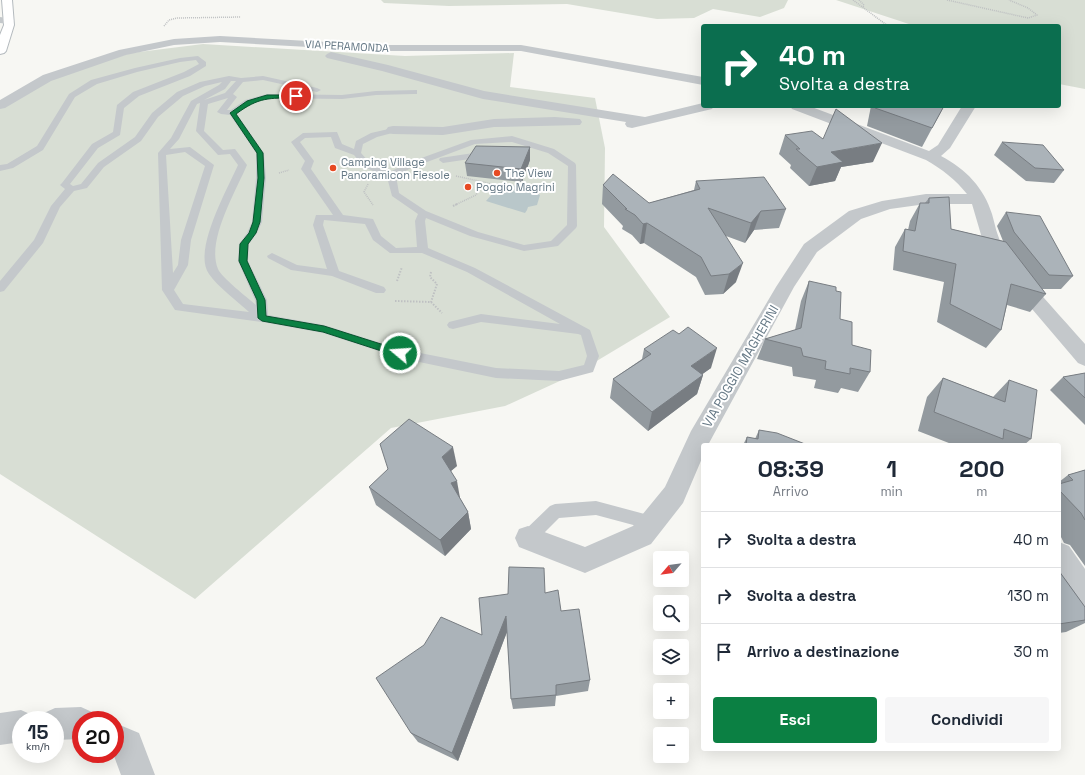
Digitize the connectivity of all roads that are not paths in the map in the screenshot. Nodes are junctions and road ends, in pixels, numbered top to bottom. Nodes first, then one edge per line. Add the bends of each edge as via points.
1 (7, 0) edge
2 (5, 21) edge
3 (314, 44) junction
4 (0, 51) edge
5 (228, 78) junction
6 (241, 80) junction
7 (701, 81) edge
8 (317, 90) dead end
9 (414, 92) dead end
10 (228, 95) junction
11 (0, 105) edge
12 (701, 107) edge
13 (801, 108) edge
14 (968, 108) edge
15 (233, 113) junction
16 (646, 121) junction
17 (384, 130) joint
18 (357, 152) junction
19 (162, 153) junction
20 (495, 154) edge
21 (931, 157) junction
22 (408, 166) junction
23 (0, 168) edge
24 (391, 175) junction
25 (71, 189) junction
26 (979, 199) junction
27 (423, 213) junction
28 (340, 218) junction
29 (423, 250) junction
30 (272, 256) dead end
31 (334, 273) junction
32 (0, 288) edge
33 (168, 290) junction
34 (380, 290) dead end
35 (262, 318) junction
36 (453, 325) dead end
37 (583, 331) junction
38 (1085, 358) edge
39 (652, 523) junction
40 (528, 538) joint
41 (1061, 558) edge
42 (1085, 593) edge
43 (12, 727) edge
44 (0, 729) edge
45 (124, 756) edge
46 (138, 775) edge

1 - 2 main road
2 - 4 main road
3 - 7 street, VIA PERAMONDA via 382,48 521,48
3 - 11 street, VIA PERAMONDA via 220,39 152,45 59,72
3 - 16 street via 325,55 483,95
5 - 6 lane
5 - 19 lane via 222,87 194,103 175,140
5 - 25 lane via 203,84 180,94 155,115 138,139 101,165 84,186
6 - 8 lane via 262,78
6 - 10 lane
9 - 15 lane via 342,97 267,96 248,102
10 - 15 lane via 233,97 221,112
10 - 35 lane via 204,104 200,131 221,153 232,151 243,166 219,216 210,256 213,272
12 - 16 street
13 - 21 street
14 - 21 street via 943,148
15 - 35 lane via 260,153 261,178 257,222 244,244 243,261 261,300
16 - 17 street via 606,128 555,120 494,123 443,130
17 - 18 lane via 359,143
18 - 24 lane via 365,164
18 - 28 lane via 338,146 334,134 303,136 295,142 310,161 306,169
19 - 33 lane
19 - 33 lane via 187,149 210,165 186,240 183,265
20 - 22 lane
21 - 26 street via 944,164 965,182
22 - 24 lane
22 - 27 lane via 474,142 512,139 551,151 572,165 572,226 554,244 524,248 474,234
23 - 25 lane via 10,166 40,148 72,96 94,82 135,70 198,58 203,64 187,74 136,94 120,107 117,133 95,146 65,185
24 - 27 lane via 395,194
25 - 32 lane via 56,206 39,242
26 - 38 street via 993,245 1028,292
26 - 39 street, VIA POGGIO MAGHERINI via 926,199 888,204 855,215 810,248 699,438 674,495
27 - 29 lane via 420,221
28 - 29 lane via 368,221 377,238 394,251
28 - 31 lane via 319,217 318,225
29 - 37 lane via 471,270
30 - 31 lane via 295,268
31 - 34 lane
33 - 35 lane via 179,307
35 - 37 lane via 324,329 400,353 496,373 559,376 589,369 593,356 586,333
36 - 37 lane via 481,318
39 - 40 lane via 596,508 555,511
39 - 40 street, VIA POGGIO MAGHERINI via 642,534 585,560
41 - 42 street
43 - 44 street
45 - 46 street

